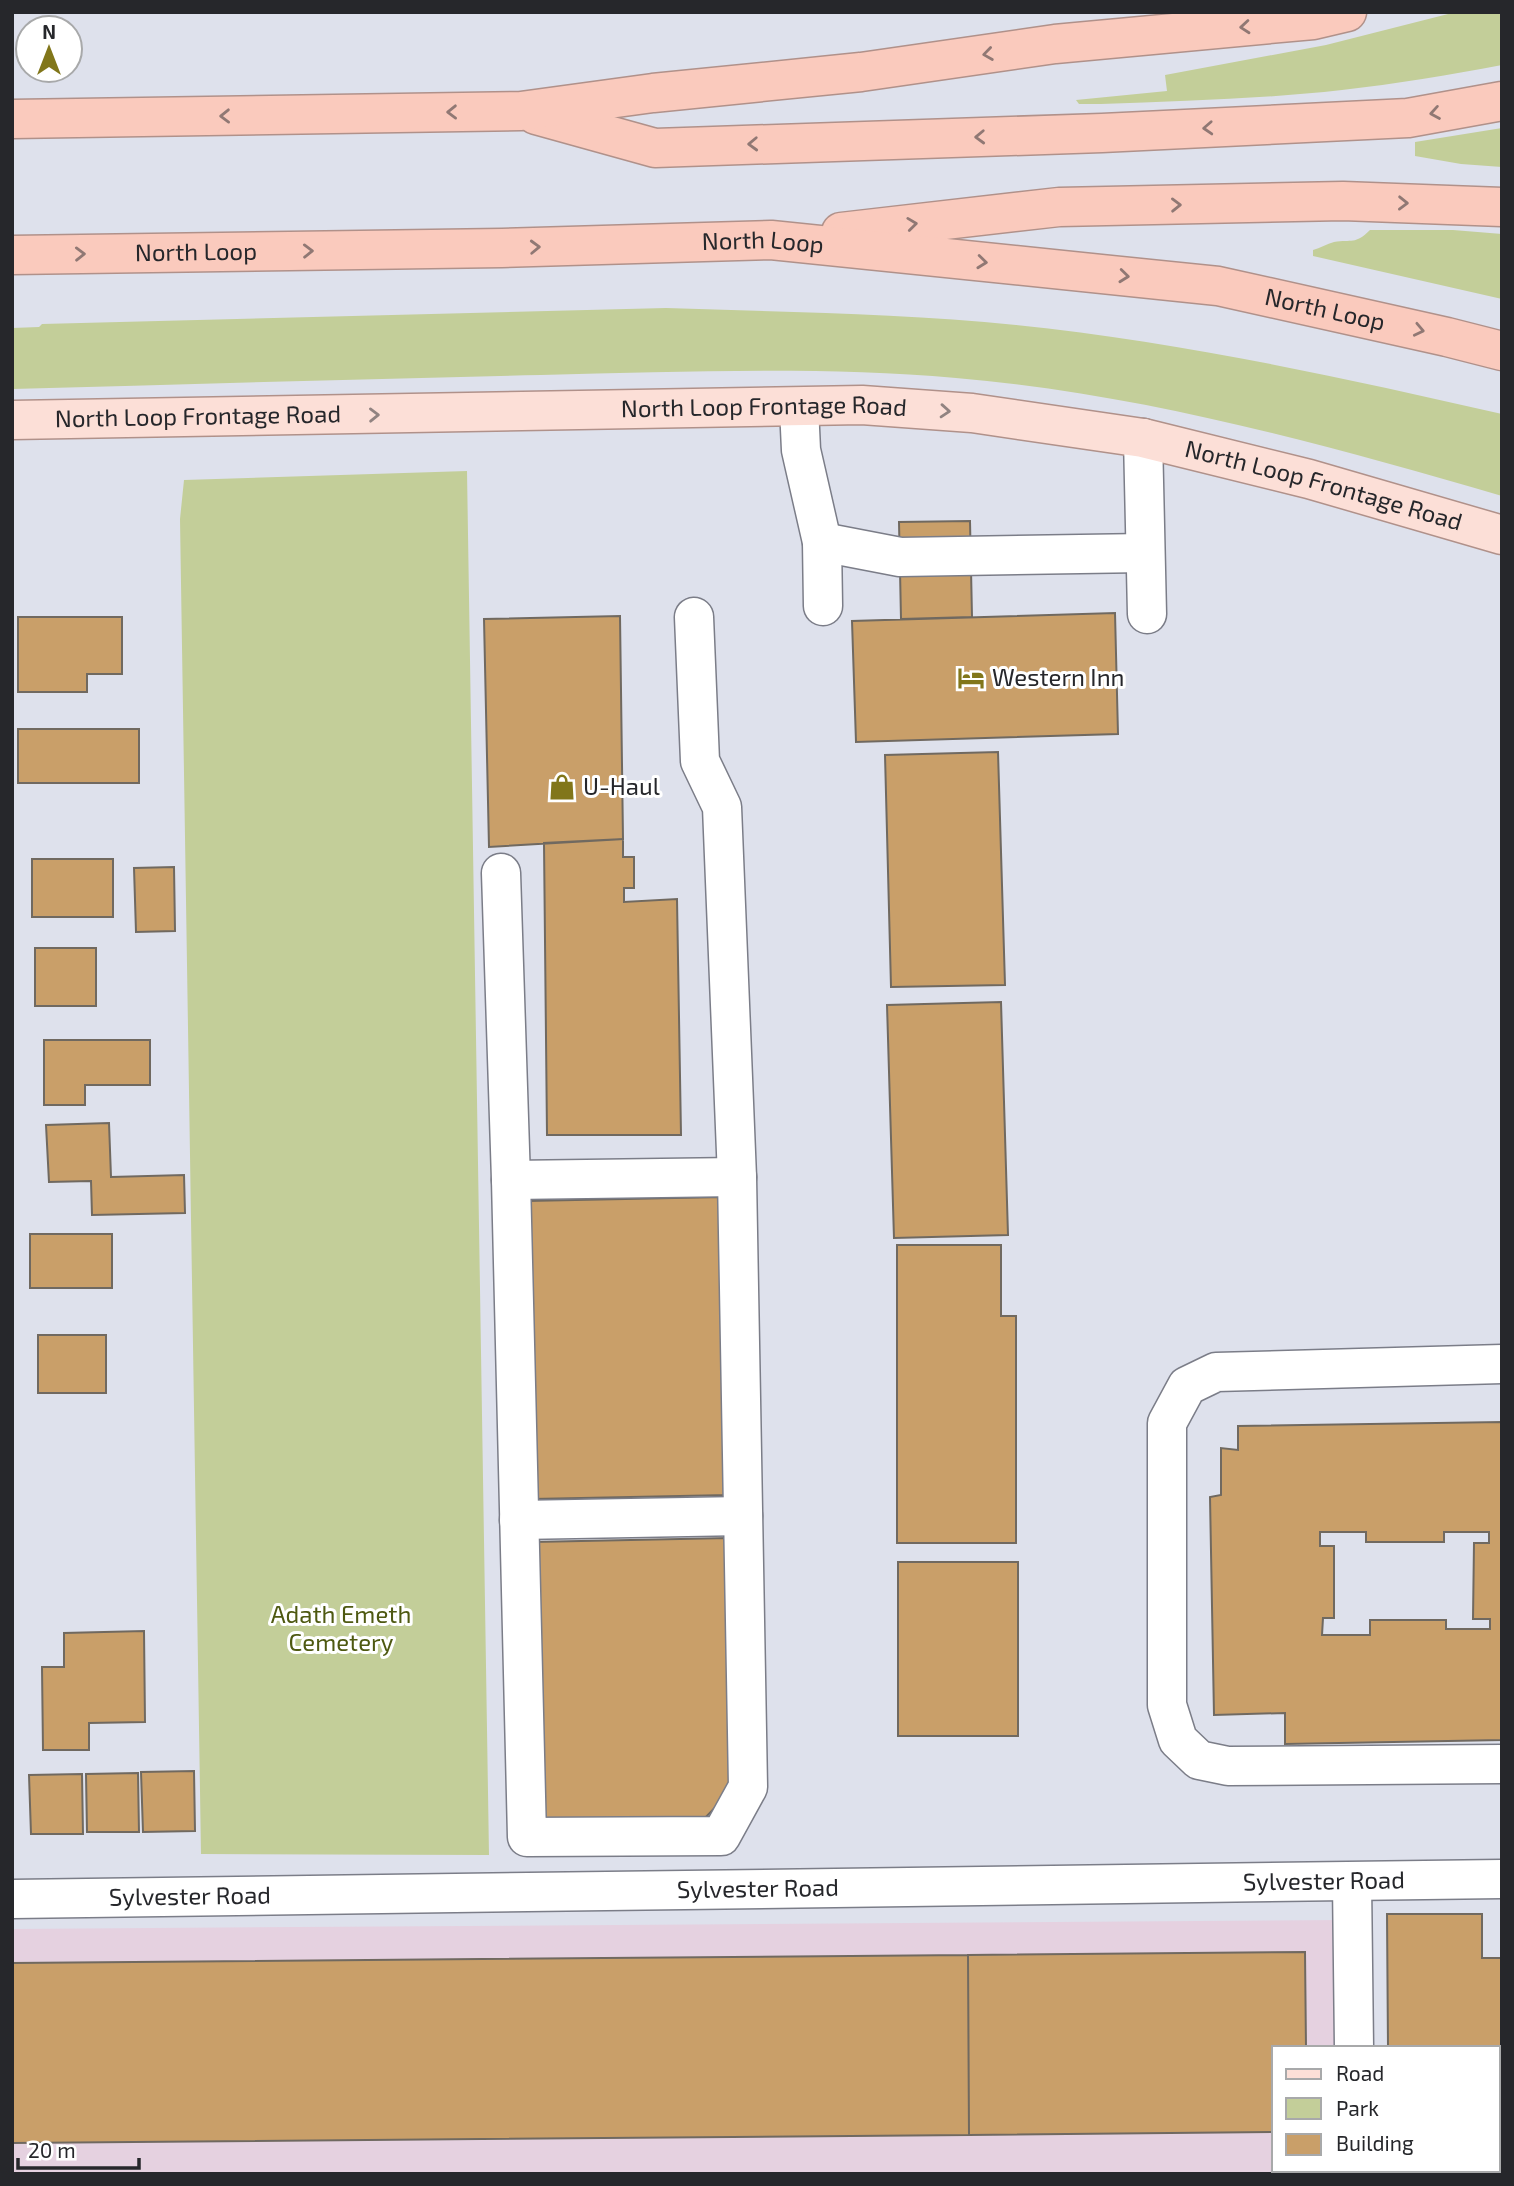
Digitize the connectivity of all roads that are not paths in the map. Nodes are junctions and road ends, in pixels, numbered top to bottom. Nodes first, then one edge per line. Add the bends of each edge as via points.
1 (1142, 12) edge
2 (1347, 12) edge
3 (1055, 44) junction
4 (1502, 101) edge
5 (520, 110) junction
6 (12, 119) edge
7 (1502, 207) edge
8 (771, 240) junction
9 (12, 255) edge
10 (1502, 351) edge
11 (799, 407) junction
12 (12, 420) edge
13 (1143, 438) junction
14 (1502, 535) edge
15 (822, 542) junction
16 (1146, 553) junction
17 (823, 606) dead end
18 (1147, 614) dead end
19 (694, 617) dead end
20 (501, 873) dead end
21 (737, 1177) junction
22 (511, 1180) junction
23 (1502, 1364) edge
24 (743, 1516) junction
25 (519, 1520) junction
26 (1502, 1763) edge
27 (1502, 1879) edge
28 (1352, 1882) junction
29 (12, 1899) edge
30 (1354, 2046) edge

1 - 3 highway
2 -> 3 highway via 1313,20
3 -> 5 highway via 861,72
4 -> 5 highway via 1408,118 656,148
5 -> 6 highway
8 -> 7 highway via 1059,207 1343,201
9 -> 8 highway, North Loop
8 -> 10 highway, North Loop via 1218,286
12 -> 11 main road, North Loop Frontage Road
11 -> 13 main road, North Loop Frontage Road via 862,405 972,413
11 - 15 street via 801,450
13 - 14 main road, North Loop Frontage Road via 1309,479
13 - 16 street
15 - 16 street via 900,557
15 - 17 street
16 - 18 street
19 - 21 street via 699,761 722,807
20 - 22 street
21 - 22 street
21 - 24 street
22 - 25 street
23 - 26 street via 1216,1372 1187,1386 1167,1423 1167,1704 1178,1740 1199,1760 1228,1766
24 - 25 street
24 - 25 street via 748,1787 721,1836 527,1837
27 - 28 street, Sylvester Road
28 - 29 street, Sylvester Road
28 - 30 street

